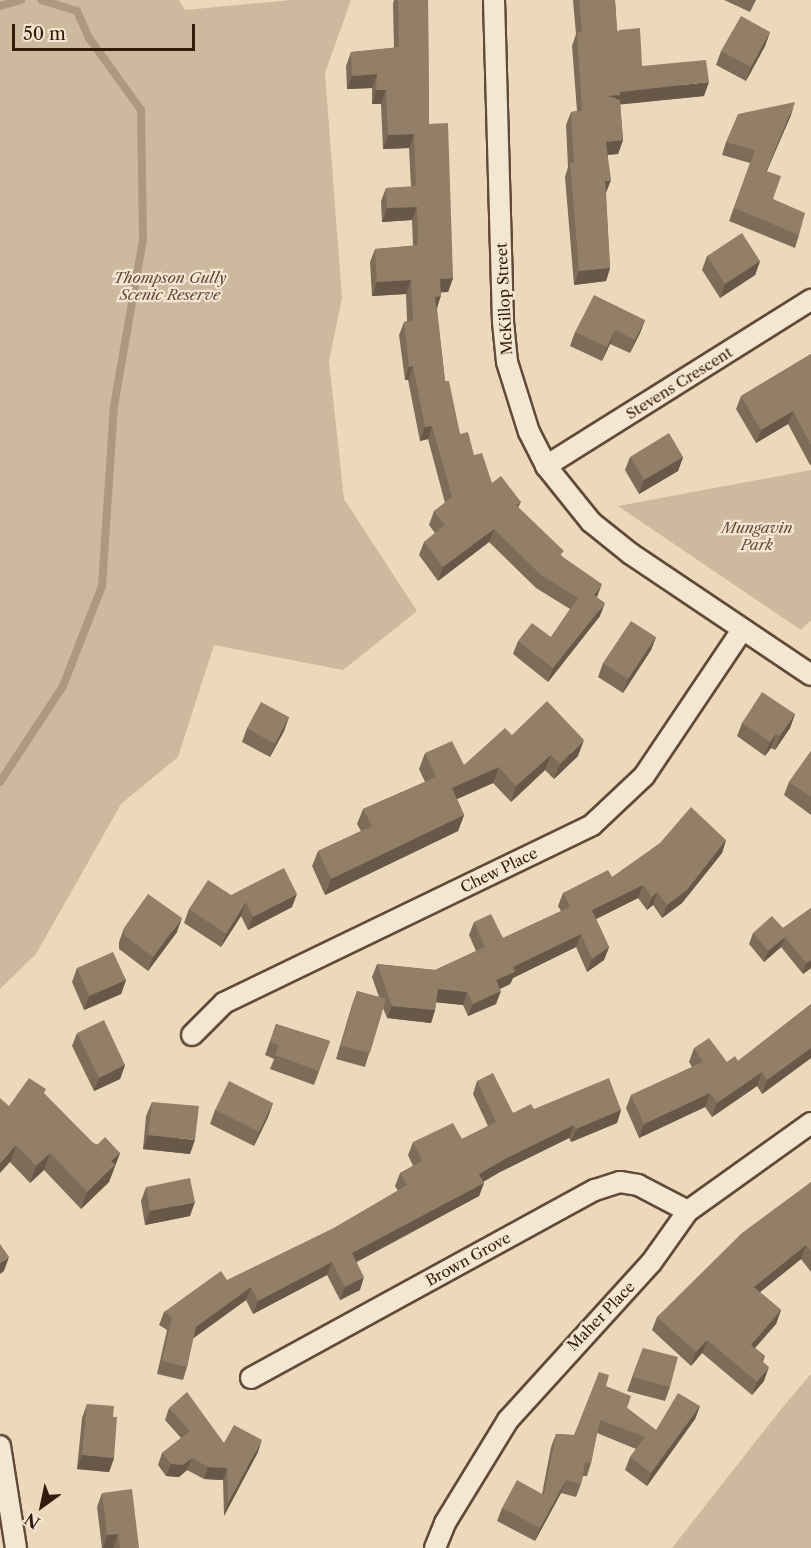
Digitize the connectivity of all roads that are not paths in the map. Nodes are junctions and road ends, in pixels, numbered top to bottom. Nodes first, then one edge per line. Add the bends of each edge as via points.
1 (494, 0) edge
2 (811, 300) edge
3 (546, 466) junction
4 (742, 630) junction
5 (811, 675) edge
6 (192, 1035) dead end
7 (811, 1123) edge
8 (688, 1212) junction
9 (251, 1378) dead end
10 (0, 1446) edge
11 (16, 1548) edge
12 (435, 1548) edge

1 - 3 street, McKillop Street via 506,352 516,400
2 - 3 street, Stevens Crescent
3 - 4 street, McKillop Street via 567,495 610,538
4 - 5 street, McKillop Street
4 - 6 street, Chew Place via 644,777 592,825 224,1003
7 - 8 street, Maher Place
8 - 9 street, Brown Grove via 638,1185 620,1182 595,1190
8 - 12 street, Maher Place via 651,1263 508,1420 445,1523
10 - 11 street

